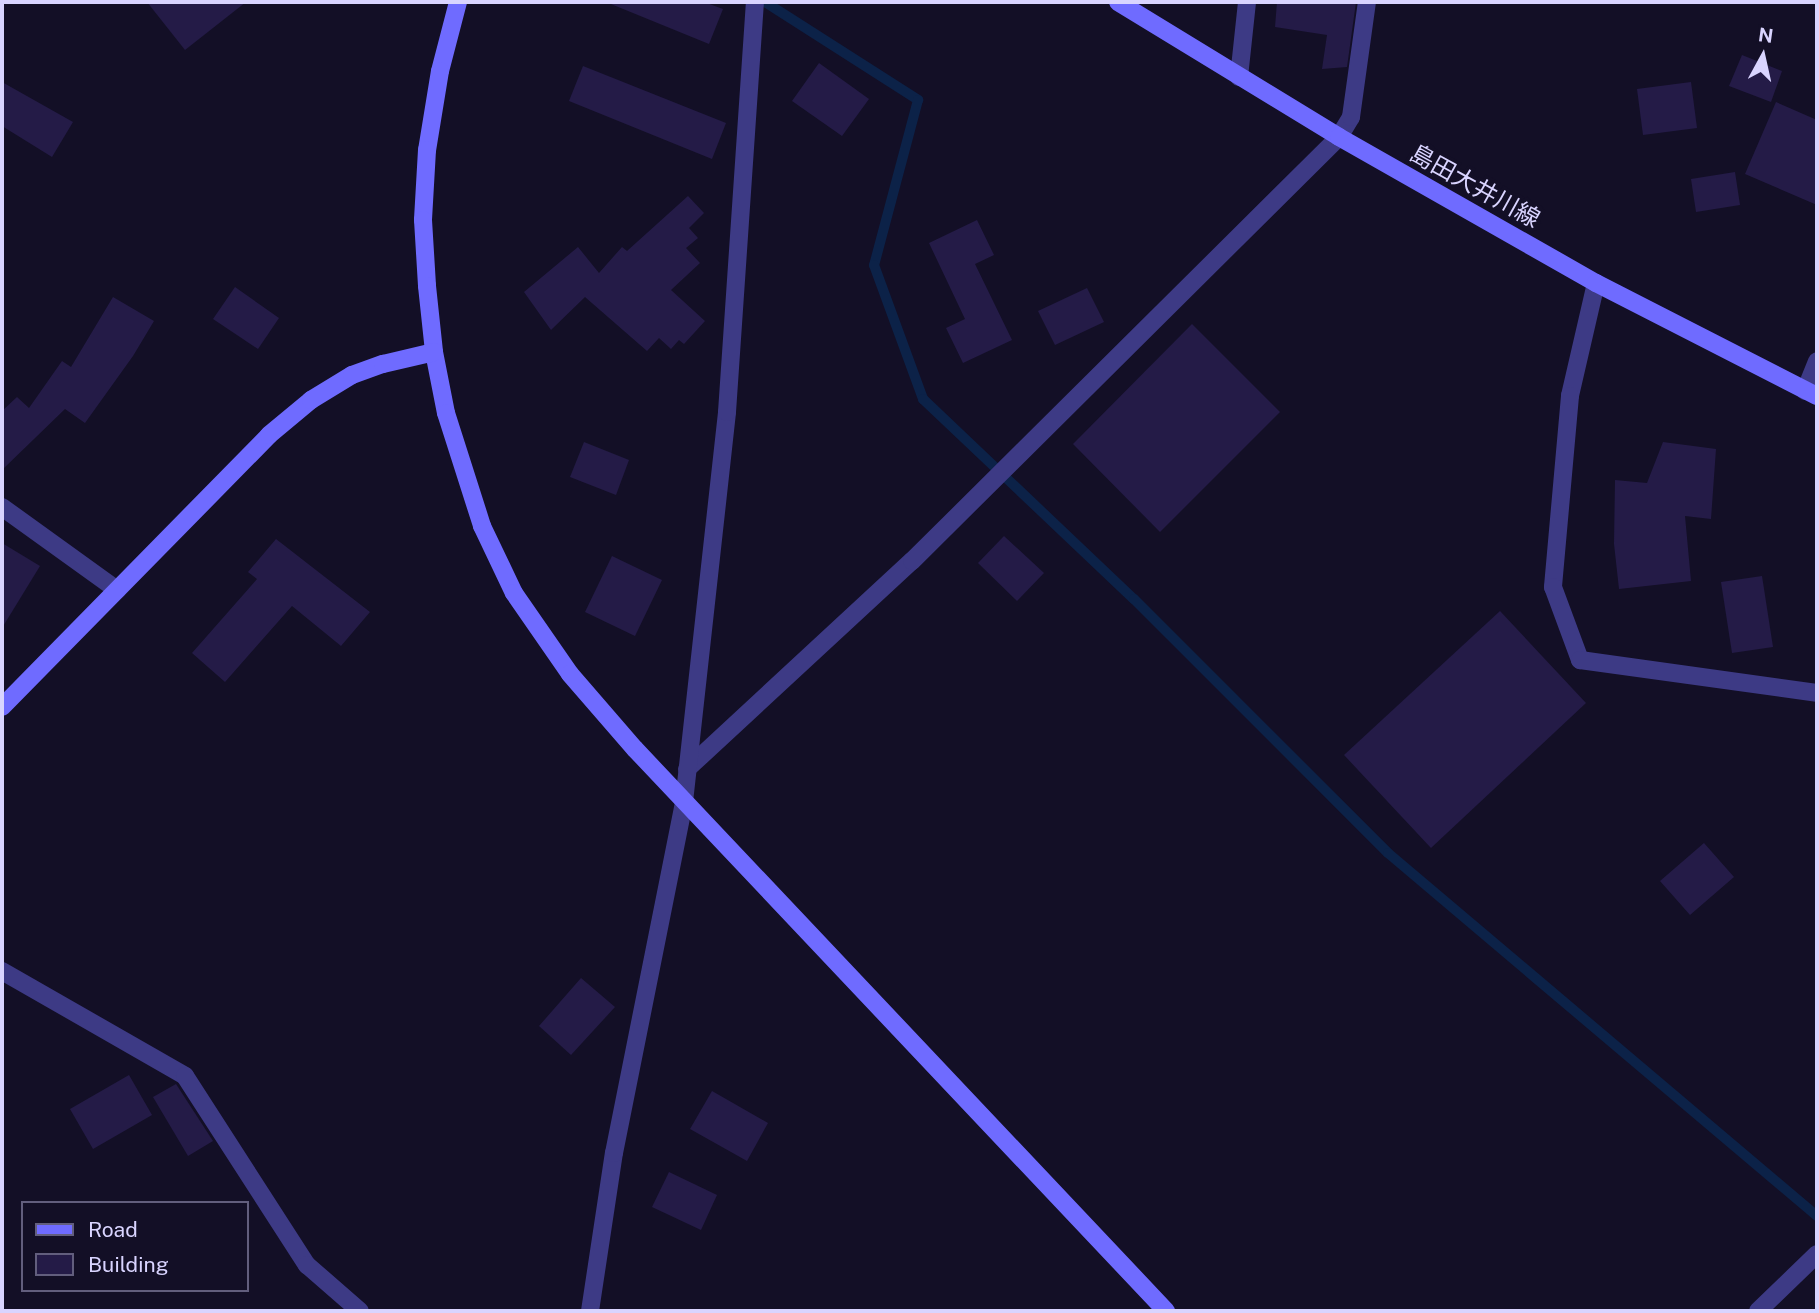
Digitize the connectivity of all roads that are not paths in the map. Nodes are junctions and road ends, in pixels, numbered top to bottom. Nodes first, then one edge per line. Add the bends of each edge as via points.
1 (458, 2) edge
2 (755, 2) edge
3 (1118, 2) edge
4 (1247, 2) edge
5 (1367, 2) edge
6 (1239, 77) junction
7 (1339, 137) junction
8 (1596, 283) junction
9 (434, 352) junction
10 (1817, 361) edge
11 (1811, 393) edge
12 (2, 506) edge
13 (117, 590) junction
14 (1817, 693) edge
15 (2, 707) edge
16 (687, 769) junction
17 (684, 802) junction
18 (2, 971) edge
19 (1817, 1254) edge
20 (360, 1311) edge
21 (590, 1311) edge
22 (1166, 1311) edge
23 (1758, 1311) edge

1 - 9 street via 440,71 426,161 422,220
2 - 16 street via 727,412
3 - 6 street, 島田大井川線
4 - 6 street
5 - 7 street via 1351,117
6 - 7 street, 島田大井川線
7 - 8 street, 島田大井川線
7 - 16 street via 912,561
8 - 11 street, 島田大井川線
8 - 14 street via 1570,396 1553,587 1580,660
9 - 13 street via 352,375 311,400 269,435
9 - 17 street via 462,466 482,526 514,593 570,674
10 - 11 street
12 - 13 street
13 - 15 street
16 - 17 street
17 - 21 street via 614,1153
17 - 22 street
18 - 20 street via 185,1076 307,1265
19 - 23 street

